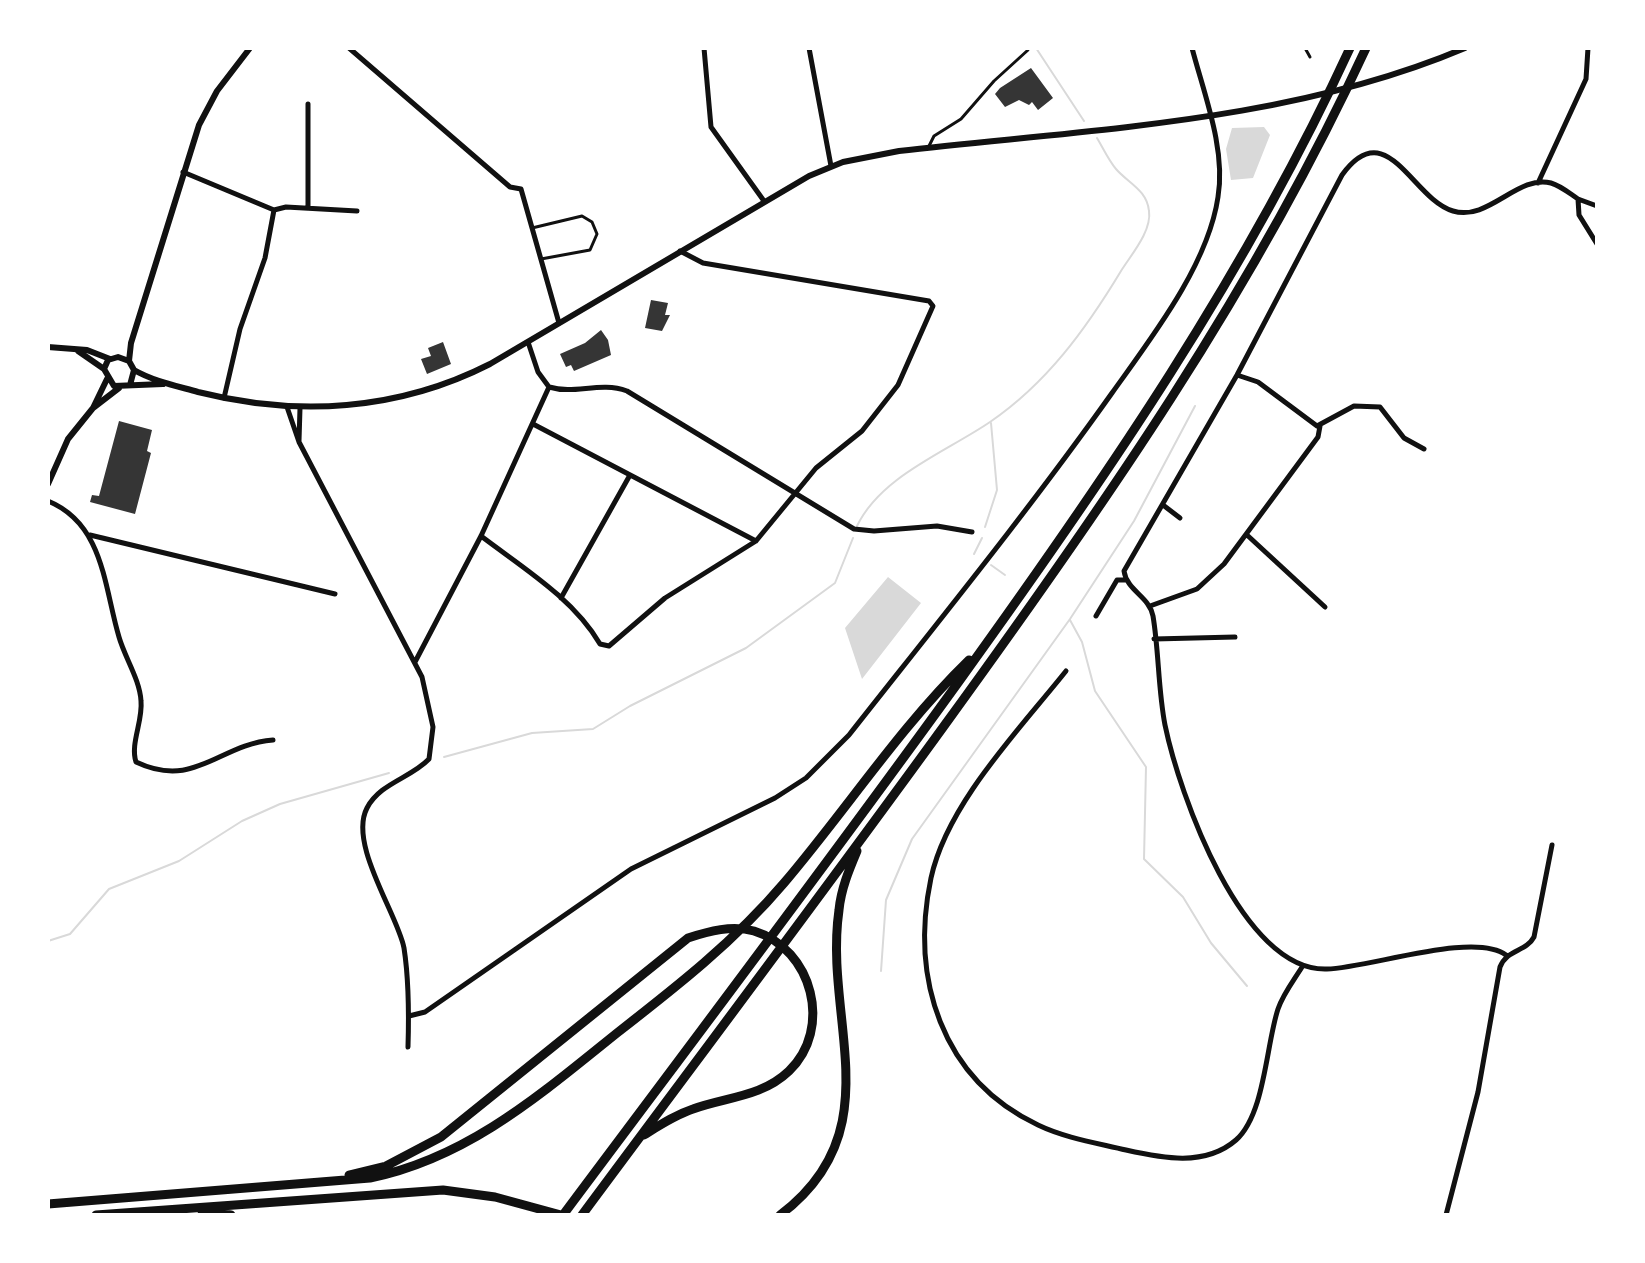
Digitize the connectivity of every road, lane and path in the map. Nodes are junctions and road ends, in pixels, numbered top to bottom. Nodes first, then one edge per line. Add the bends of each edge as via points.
1 (250, 48) edge
2 (349, 48) edge
3 (704, 48) edge
4 (809, 48) edge
5 (1192, 48) edge
6 (1305, 48) edge
7 (1350, 48) edge
8 (1366, 48) edge
9 (1465, 48) edge
10 (1588, 48) edge
11 (1028, 50) dead end
12 (1310, 57) dead end
13 (308, 104) dead end
14 (1209, 115) junction
15 (928, 148) junction
16 (831, 166) junction
17 (183, 172) junction
18 (1538, 183) junction
19 (1578, 199) junction
20 (764, 201) junction
21 (1597, 206) edge
22 (308, 208) junction
23 (274, 210) junction
24 (357, 211) dead end
25 (532, 228) junction
26 (1597, 244) edge
27 (680, 251) junction
28 (541, 259) junction
29 (559, 323) junction
30 (528, 342) junction
31 (131, 343) junction
32 (48, 347) edge
33 (75, 350) junction
34 (114, 358) junction
35 (129, 361) junction
36 (104, 369) junction
37 (134, 370) junction
38 (1237, 375) junction
39 (107, 379) junction
40 (167, 384) junction
41 (130, 385) junction
42 (549, 387) junction
43 (119, 388) junction
44 (224, 399) junction
45 (287, 407) junction
46 (93, 408) junction
47 (300, 408) junction
48 (533, 424) junction
49 (1320, 426) junction
50 (299, 442) junction
51 (1424, 449) dead end
52 (630, 475) junction
53 (48, 484) edge
54 (796, 493) junction
55 (48, 501) edge
56 (1163, 505) junction
57 (1180, 518) dead end
58 (972, 532) dead end
59 (90, 535) junction
60 (1247, 535) junction
61 (481, 536) junction
62 (756, 541) junction
63 (1125, 580) junction
64 (335, 594) dead end
65 (561, 598) junction
66 (1150, 606) junction
67 (1325, 607) dead end
68 (1096, 616) dead end
69 (1235, 637) dead end
70 (1154, 639) junction
71 (988, 642) junction
72 (415, 662) junction
73 (1066, 671) dead end
74 (273, 740) dead end
75 (863, 837) junction
76 (1552, 845) dead end
77 (1506, 955) junction
78 (1302, 966) junction
79 (409, 1016) junction
80 (408, 1047) dead end
81 (640, 1137) junction
82 (303, 1183) junction
83 (48, 1204) edge
84 (162, 1209) junction
85 (96, 1215) edge
86 (231, 1215) edge
87 (562, 1215) edge
88 (582, 1215) edge
89 (780, 1215) edge
90 (1446, 1215) edge

1 - 17 street via 204,112
2 - 25 street via 510,187 521,189
3 - 20 street via 711,127
4 - 16 street
5 - 14 street
6 - 12 lane
7 - 71 highway via 1311,131 1184,352 1078,516
8 - 75 highway via 1325,138 1183,383 1082,536
9 - 14 street via 1370,82
10 - 18 street via 1586,79
11 - 15 lane via 961,119 934,136
13 - 22 street
14 - 15 street
14 - 79 street via 1219,193 1199,256 1077,442 849,735 806,778 775,798 631,869 425,1012
15 - 16 street
16 - 20 street
17 - 23 street
17 - 31 street
18 - 19 street via 1553,184
18 - 38 street via 1481,209 1456,212 1440,204 1398,163 1380,154 1359,156 1342,175
19 - 21 street
19 - 26 street via 1579,215
20 - 27 street
22 - 23 street
22 - 24 street
23 - 44 street
25 - 28 street
25 - 28 lane via 575,217 592,222 597,234 595,245 584,252
27 - 29 street
27 - 54 street via 703,263 934,304 890,398
28 - 29 street
29 - 30 street
30 - 42 street
30 - 47 street via 415,395
31 - 34 street
31 - 35 street
32 - 33 street
33 - 34 street
33 - 36 street
34 - 35 street
34 - 36 street
35 - 37 street
36 - 39 street
37 - 40 street
37 - 41 street
38 - 49 street via 1258,382
38 - 56 street
39 - 43 street
39 - 46 street
40 - 41 street
40 - 44 street
41 - 43 street
42 - 48 street
42 - 54 street via 606,385 627,391
43 - 46 street
44 - 45 street
45 - 47 street
45 - 50 street
46 - 53 street via 68,439
47 - 50 street
48 - 52 street
48 - 61 street
49 - 51 street via 1354,406 1376,405 1404,438
49 - 60 street via 1318,437
50 - 72 street
52 - 62 street
52 - 65 street
54 - 58 street via 861,531 926,526
54 - 62 street
55 - 59 street via 71,513
56 - 57 street
56 - 63 street via 1126,563
59 - 64 street
59 - 74 street via 141,697 136,762 187,772 244,744
60 - 66 street via 1205,583
60 - 67 street
61 - 65 street
61 - 72 street
62 - 65 street via 665,598 609,646 600,644
63 - 66 street
63 - 68 street via 1117,580
66 - 70 street
69 - 70 street
70 - 78 street via 1165,728 1196,827 1257,928 1280,953
71 - 82 highway via 916,714 818,843 752,919 497,1126 408,1170
71 - 87 highway
72 - 79 street via 430,701 432,751 418,769 381,790 367,807 364,825 379,892 402,939
73 - 78 street via 965,804 934,866 926,927 930,997 965,1063 994,1094 1039,1125 1149,1155 1202,1156 1234,1142 1250,1121 1279,1006
75 - 81 highway
75 - 89 highway via 838,912 846,1078 843,1121 821,1172
76 - 77 street via 1534,937
77 - 78 street via 1471,948 1329,969
77 - 90 street
79 - 80 street
81 - 82 highway via 694,1108 770,1085 804,1050 811,1034 811,992 798,963 773,940 734,928 688,938 415,1153 386,1166
81 - 88 highway
82 - 83 highway
84 - 85 highway
84 - 86 highway
84 - 87 highway via 443,1190

